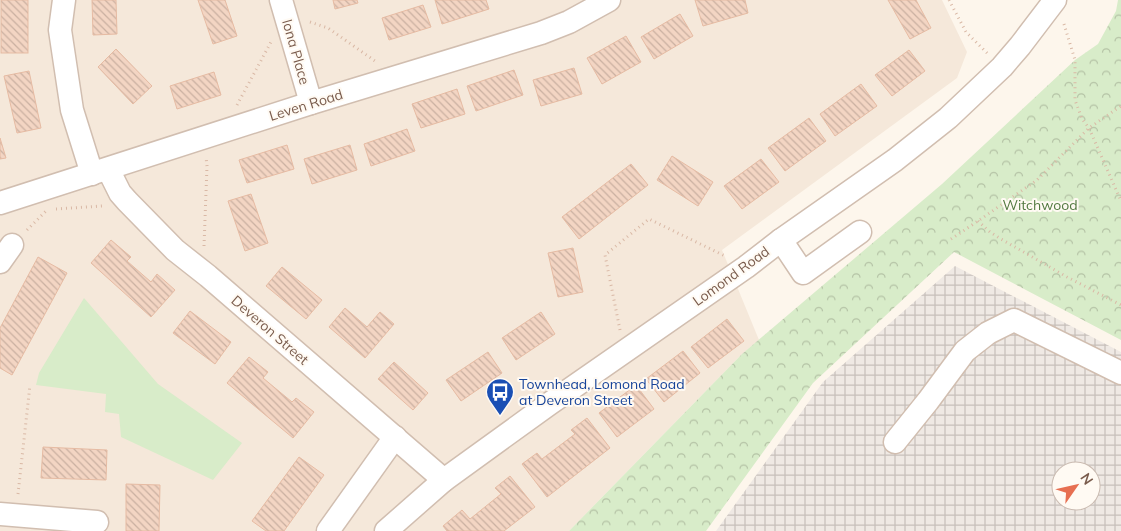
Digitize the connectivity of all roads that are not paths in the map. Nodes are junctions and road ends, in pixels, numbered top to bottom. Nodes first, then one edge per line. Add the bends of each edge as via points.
1 (64, 0) edge
2 (281, 0) edge
3 (608, 0) edge
4 (1058, 9) edge
5 (311, 103) junction
6 (100, 172) junction
7 (0, 203) edge
8 (860, 232) dead end
9 (780, 240) junction
10 (1121, 373) edge
11 (395, 437) junction
12 (895, 442) dead end
13 (444, 480) junction
14 (8, 514) edge
15 (97, 522) dead end
16 (328, 531) edge
17 (386, 531) edge

1 - 6 street, Deveron Street via 60,30 72,110
2 - 5 street, Iona Place
3 - 5 street, Leven Road via 569,22 541,33
4 - 9 street, Lomond Road via 948,118 895,160
5 - 6 street, Leven Road
6 - 7 street, Leven Road
6 - 11 street, Deveron Street via 175,250
8 - 9 street via 803,273
9 - 13 street, Lomond Road
10 - 12 street via 1014,320 988,333 965,351
11 - 13 street, Deveron Street
11 - 16 street
13 - 17 street, Lomond Road
14 - 15 street

